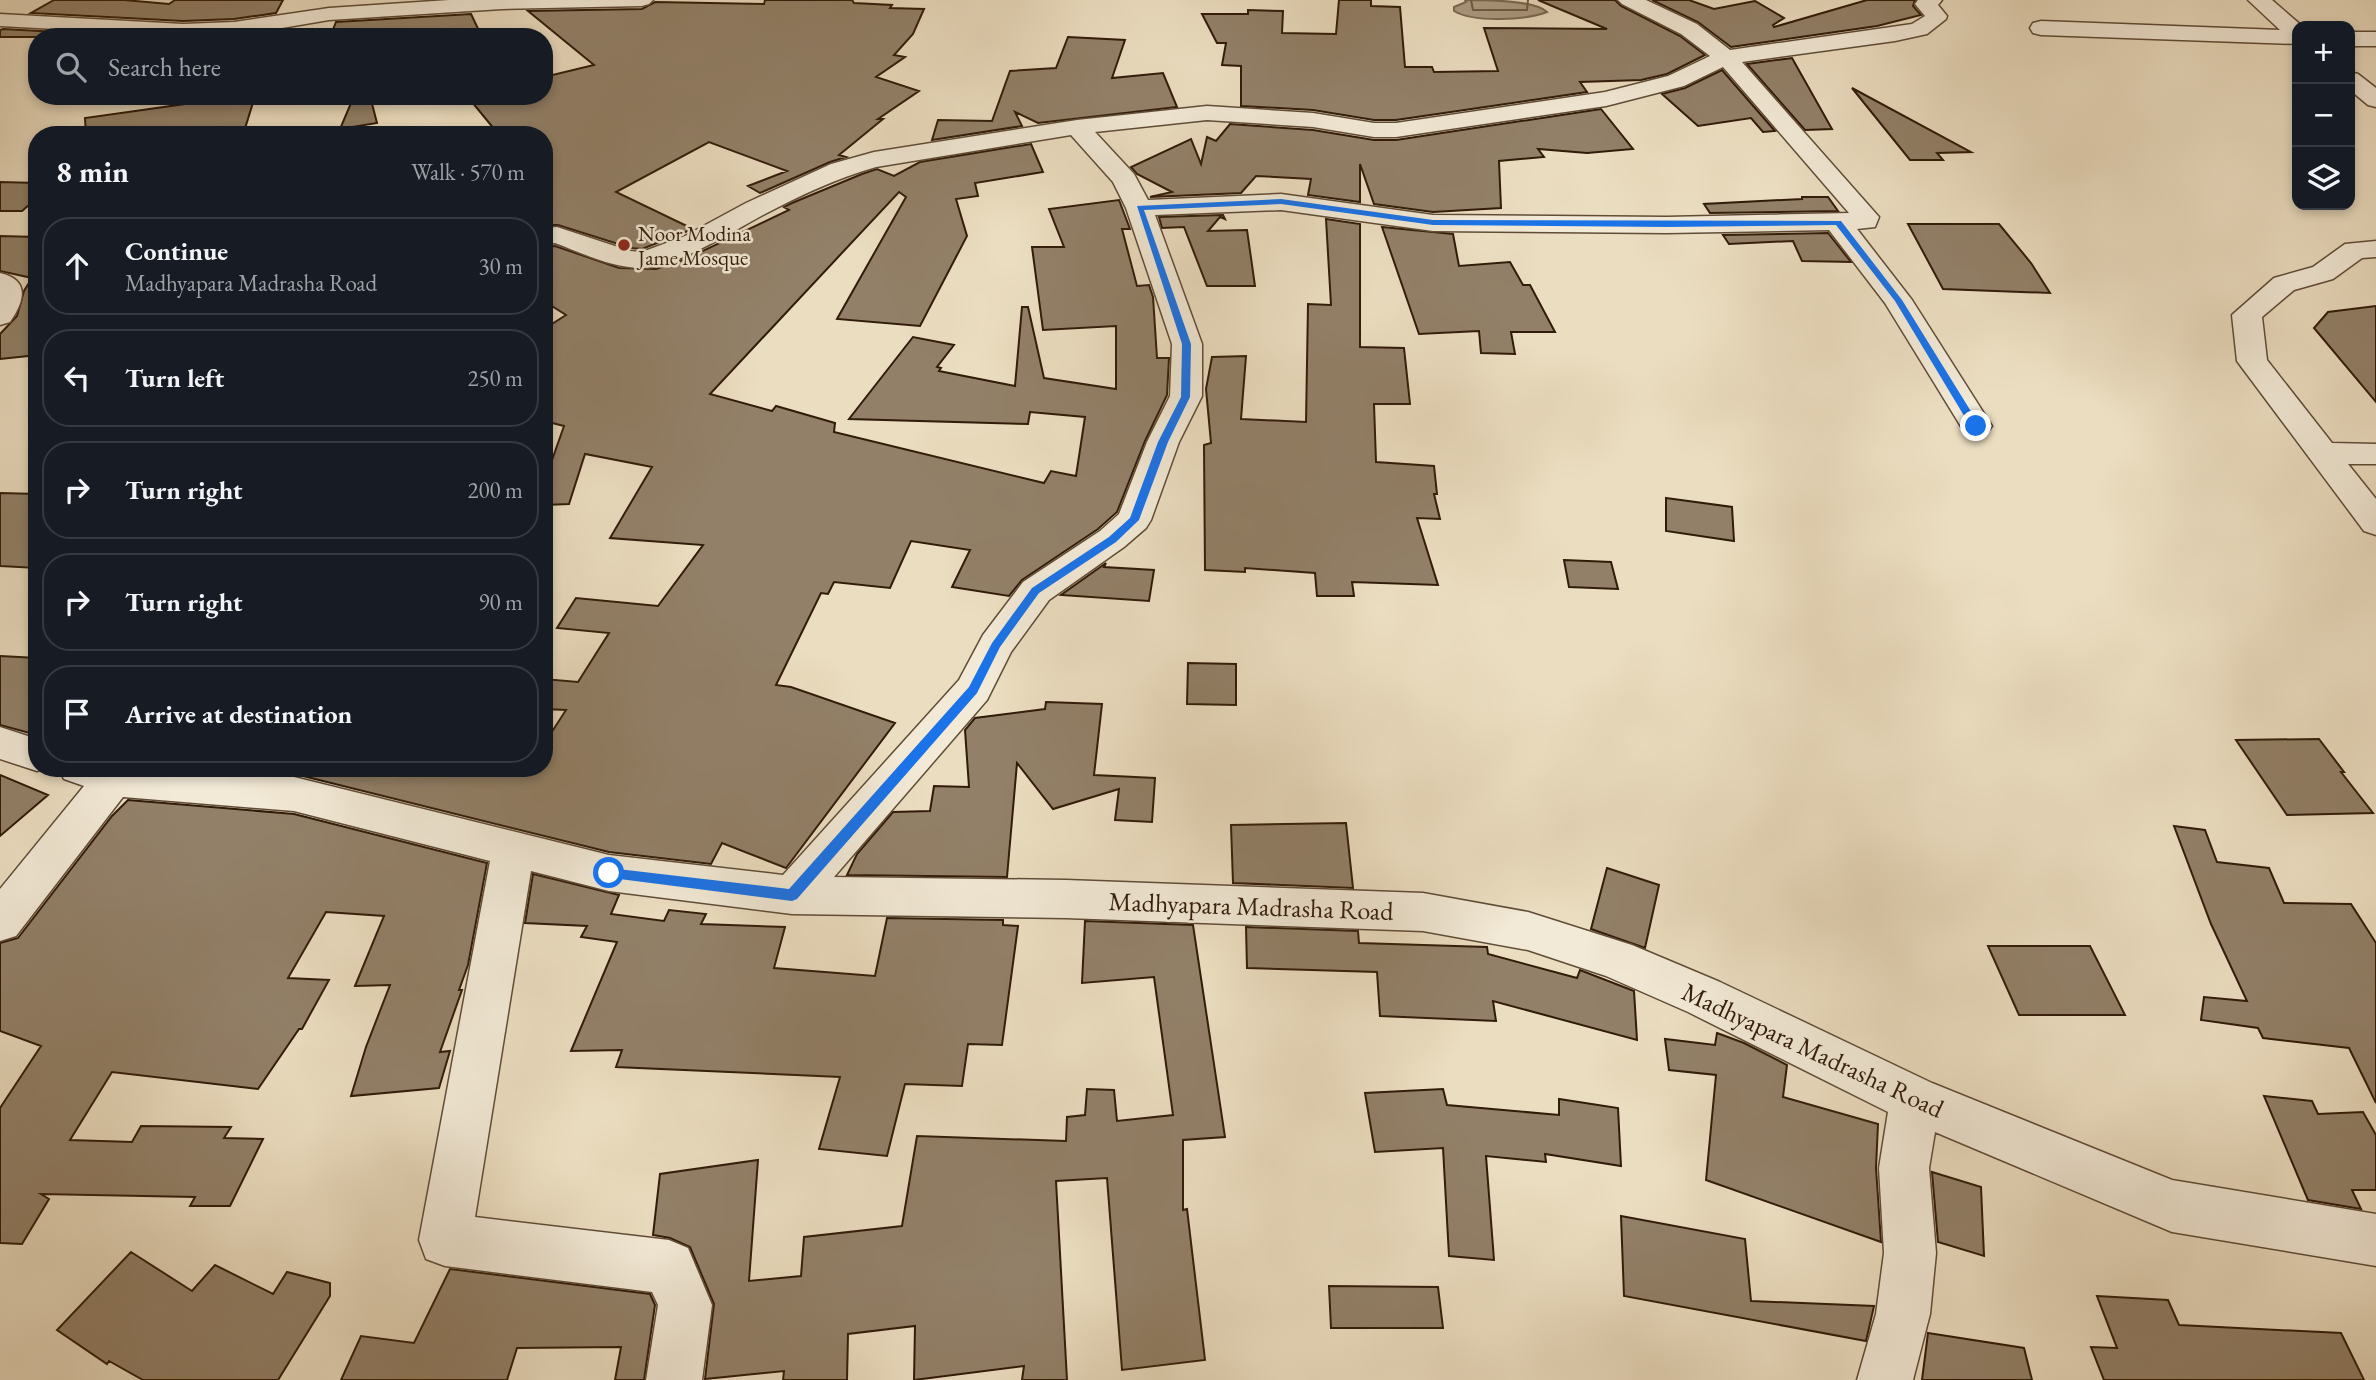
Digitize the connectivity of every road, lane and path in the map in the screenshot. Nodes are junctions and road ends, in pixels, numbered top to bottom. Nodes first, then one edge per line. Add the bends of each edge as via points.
1 (642, 0) edge
2 (1629, 0) edge
3 (1931, 0) edge
4 (2259, 0) edge
5 (329, 14) junction
6 (0, 20) edge
7 (133, 28) edge
8 (239, 28) edge
9 (323, 28) edge
10 (2041, 29) dead end
11 (2292, 30) edge
12 (2292, 35) edge
13 (2355, 39) edge
14 (2376, 39) edge
15 (1726, 57) junction
16 (2355, 83) edge
17 (2376, 100) edge
18 (1077, 127) junction
19 (1139, 208) junction
20 (1838, 223) junction
21 (553, 235) edge
22 (2376, 248) edge
23 (28, 288) edge
24 (3, 295) edge
25 (1976, 426) dead end
26 (2323, 453) junction
27 (2376, 454) edge
28 (2376, 523) edge
29 (0, 743) edge
30 (28, 752) edge
31 (93, 777) edge
32 (125, 777) edge
33 (513, 849) junction
34 (792, 895) junction
35 (0, 922) edge
36 (1915, 1100) junction
37 (2376, 1240) edge
38 (674, 1380) edge
39 (1885, 1380) edge

1 - 5 street
2 - 15 street via 1689,29
3 - 15 street via 1926,4 1935,19 1919,29
4 - 11 street
5 - 8 street
5 - 9 street
6 - 7 street
10 - 12 street
13 - 14 street
15 - 18 street via 1676,81 1606,99 1396,130 1207,113
15 - 20 street via 1866,217
16 - 17 street
18 - 19 street via 1125,179
18 - 21 street via 840,169 695,242 645,260 627,259
19 - 20 street via 1281,202 1433,222
19 - 34 street via 1187,344 1186,397 1163,442 1134,520 1036,591 996,645 973,690
20 - 25 street via 1898,300
22 - 26 street via 2355,250 2323,273 2284,284 2247,315 2252,361
23 - 24 street
26 - 27 street
26 - 28 street
29 - 30 street
31 - 35 street
32 - 33 street, Madhyapara Madrasha Road via 294,794
33 - 34 street, Madhyapara Madrasha Road via 609,873
33 - 38 street via 445,1240 669,1267 685,1305
34 - 36 street, Madhyapara Madrasha Road via 1423,912 1528,932 1616,959
36 - 37 street, Madhyapara Madrasha Road via 2172,1206
36 - 39 street via 1904,1168 1910,1253 1903,1314

